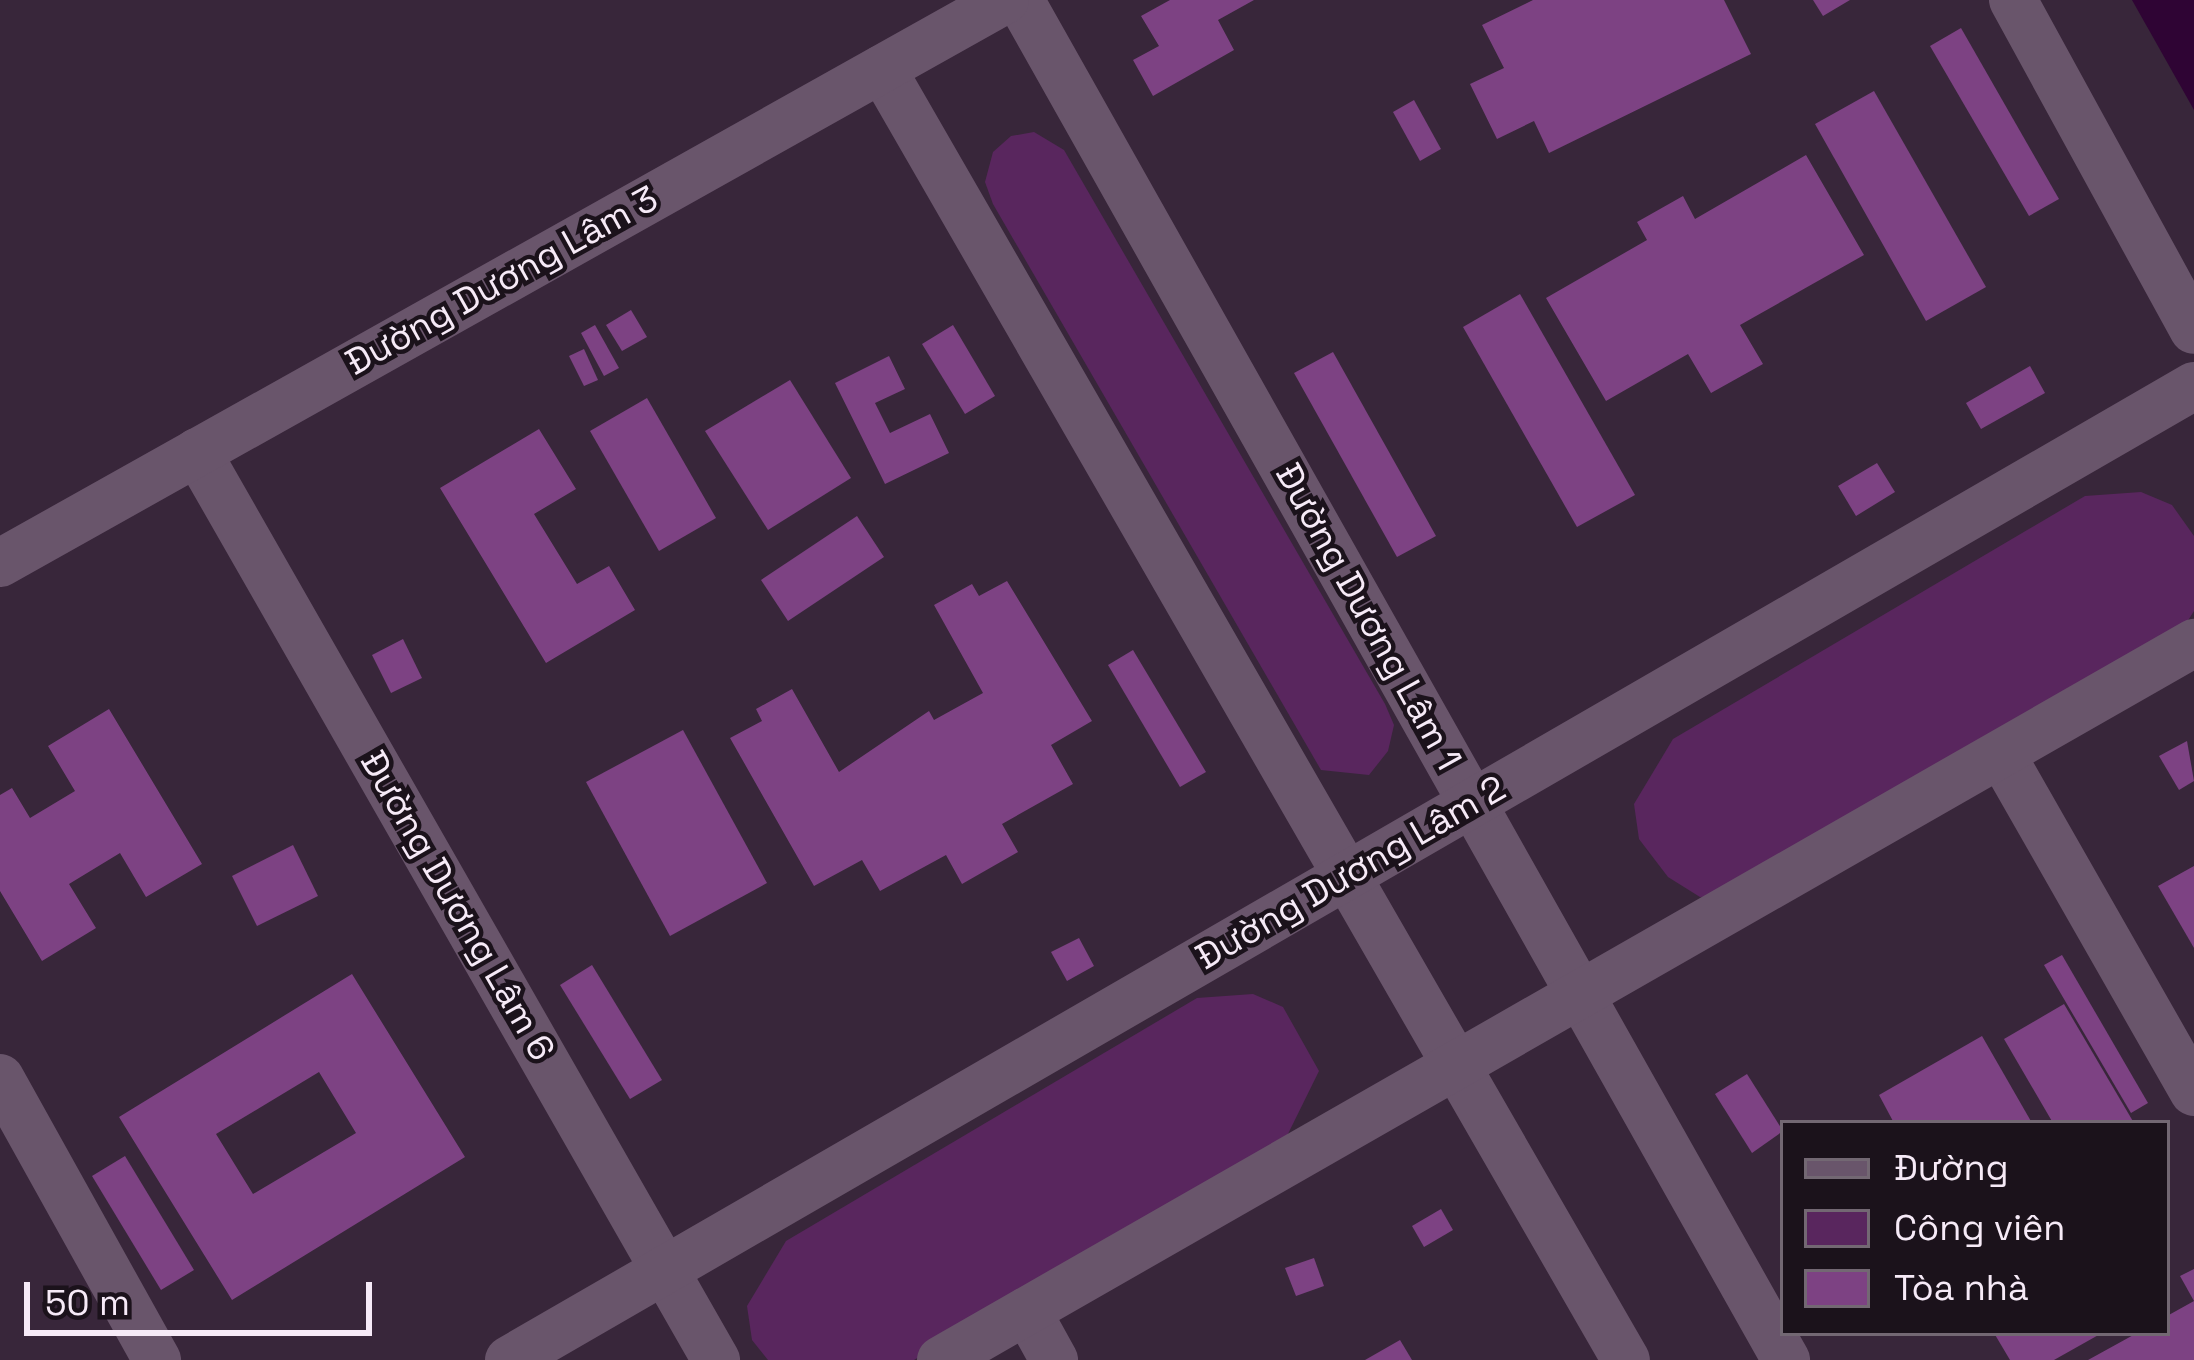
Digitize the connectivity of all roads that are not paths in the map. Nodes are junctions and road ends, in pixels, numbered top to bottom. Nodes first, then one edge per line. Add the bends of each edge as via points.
1 (1004, 0) edge
2 (1020, 0) edge
3 (2014, 0) edge
4 (882, 69) junction
5 (2194, 330) edge
6 (2194, 386) edge
7 (197, 452) junction
8 (0, 562) edge
9 (2194, 643) edge
10 (2001, 754) junction
11 (1472, 803) junction
12 (1348, 875) junction
13 (1580, 995) junction
14 (1457, 1064) junction
15 (0, 1078) edge
16 (2194, 1092) edge
17 (665, 1270) junction
18 (1027, 1311) junction
19 (158, 1360) edge
20 (509, 1360) edge
21 (716, 1360) edge
22 (941, 1360) edge
23 (1054, 1360) edge
24 (1626, 1360) edge
25 (1786, 1360) edge

1 - 4 street, Đường Dương Lâm 3
2 - 11 street, Đường Dương Lâm 1
3 - 5 street
4 - 7 street, Đường Dương Lâm 3
4 - 12 street
6 - 11 street, Đường Dương Lâm 2
7 - 8 street, Đường Dương Lâm 3
7 - 17 street, Đường Dương Lâm 6
9 - 10 street
10 - 13 street
10 - 16 street
11 - 12 street, Đường Dương Lâm 2
11 - 13 street, Đường Dương Lâm 1
12 - 14 street
12 - 17 street, Đường Dương Lâm 2
13 - 14 street
13 - 25 street, Đường Dương Lâm 1
14 - 18 street
14 - 24 street
15 - 19 street
17 - 20 street, Đường Dương Lâm 2
17 - 21 street, Đường Dương Lâm 6
18 - 22 street
18 - 23 street

